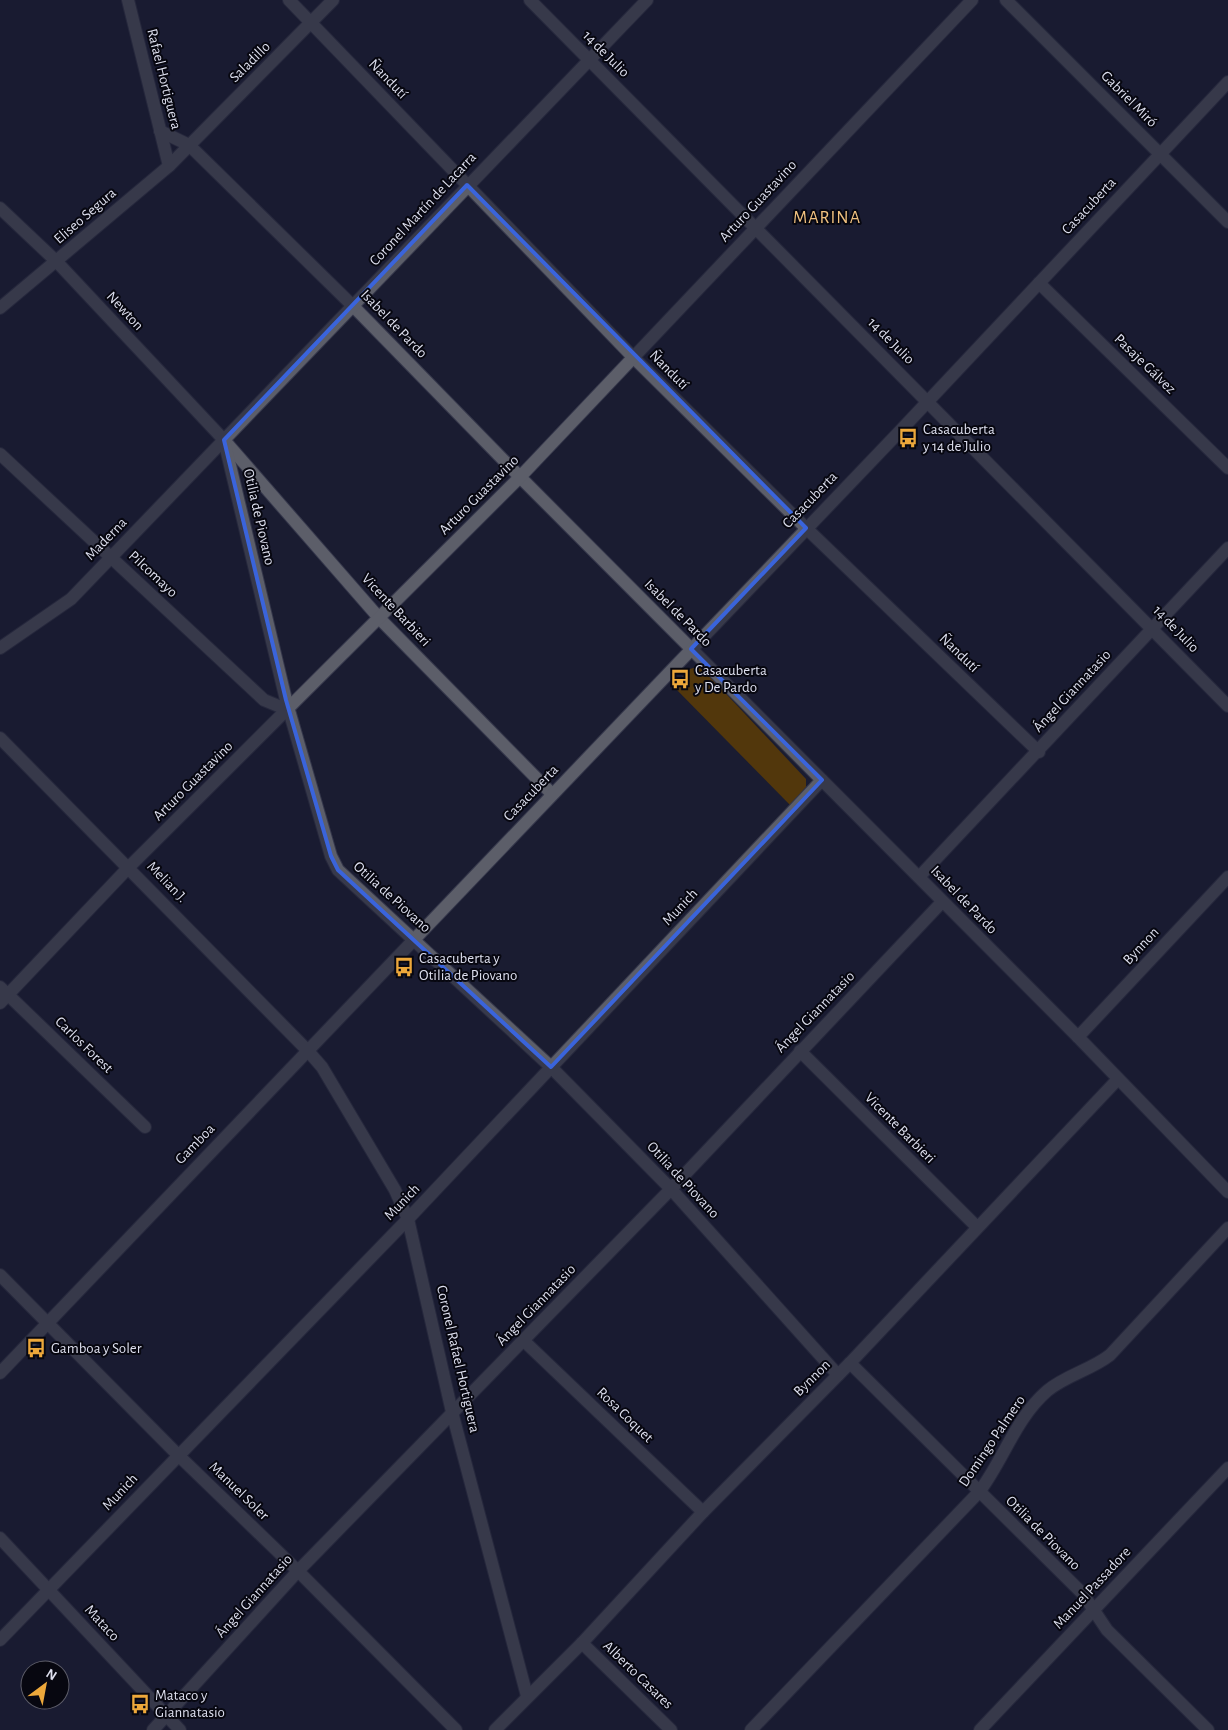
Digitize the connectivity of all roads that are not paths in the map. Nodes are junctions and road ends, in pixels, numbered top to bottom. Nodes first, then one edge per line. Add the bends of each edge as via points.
1 (128, 0) edge
2 (288, 0) edge
3 (333, 0) edge
4 (530, 0) edge
5 (647, 0) edge
6 (972, 0) edge
7 (1006, 0) edge
8 (311, 23) junction
9 (589, 60) junction
10 (1228, 82) edge
11 (160, 132) junction
12 (188, 146) junction
13 (1161, 154) junction
14 (169, 166) junction
15 (467, 184) junction
16 (0, 208) edge
17 (1228, 222) edge
18 (755, 228) junction
19 (57, 262) junction
20 (1039, 283) junction
21 (354, 306) junction
22 (0, 308) edge
23 (634, 358) junction
24 (928, 401) junction
25 (224, 440) junction
26 (0, 454) edge
27 (1228, 468) edge
28 (520, 477) junction
29 (806, 528) junction
30 (1228, 548) edge
31 (111, 558) junction
32 (380, 619) junction
33 (1153, 628) junction
34 (0, 648) edge
35 (691, 650) junction
36 (1228, 706) edge
37 (288, 710) junction
38 (0, 738) edge
39 (1039, 752) junction
40 (822, 780) junction
41 (552, 794) junction
42 (129, 867) junction
43 (919, 877) junction
44 (1228, 877) edge
45 (942, 902) junction
46 (414, 939) junction
47 (3, 995) edge
48 (1078, 1037) junction
49 (308, 1051) junction
50 (800, 1051) junction
51 (551, 1067) junction
52 (1118, 1079) junction
53 (145, 1127) dead end
54 (671, 1189) junction
55 (1228, 1192) edge
56 (408, 1219) junction
57 (977, 1227) junction
58 (1228, 1228) edge
59 (0, 1275) edge
60 (48, 1322) junction
61 (524, 1341) junction
62 (850, 1363) junction
63 (0, 1373) edge
64 (838, 1375) junction
65 (452, 1412) junction
66 (178, 1455) junction
67 (1228, 1468) edge
68 (979, 1492) junction
69 (703, 1512) junction
70 (0, 1538) edge
71 (298, 1571) junction
72 (50, 1590) junction
73 (1094, 1609) junction
74 (0, 1640) edge
75 (582, 1643) junction
76 (527, 1696) junction
77 (167, 1716) junction
78 (152, 1730) edge
79 (180, 1730) edge
80 (456, 1730) edge
81 (495, 1730) edge
82 (671, 1730) edge
83 (750, 1730) edge
84 (980, 1730) edge
85 (1208, 1730) edge

1 - 11 street, Rafael Hortiguera
2 - 8 street, Ñandutí
3 - 8 street, Saladillo
4 - 9 street, 14 de Julio
5 - 9 street, Coronel Martín de Lacarra
6 - 18 street, Arturo Guastavino
7 - 13 street, Gabriel Miró
8 - 12 street, Saladillo
8 - 15 street, Ñandutí
9 - 15 street, Coronel Martín de Lacarra
9 - 18 street, 14 de Julio
10 - 13 street, Casacuberta
11 - 12 street, Isabel de Pardo
11 - 14 street, Rafael Hortiguera
12 - 14 street, Eliseo Segura
12 - 21 street, Isabel de Pardo
13 - 17 street, Gabriel Miró
13 - 20 street, Casacuberta
14 - 19 street, Eliseo Segura
15 - 21 street, Coronel Martín de Lacarra
15 - 23 street, Ñandutí
16 - 19 street, Newton
18 - 23 street, Arturo Guastavino
18 - 24 street, 14 de Julio
19 - 22 street, Eliseo Segura
19 - 25 street, Newton
20 - 24 street, Casacuberta
20 - 27 street, Pasaje Gálvez
21 - 25 street, Coronel Martín de Lacarra
21 - 28 street, Isabel de Pardo
23 - 28 street, Arturo Guastavino
23 - 29 street, Ñandutí
24 - 29 street, Casacuberta
24 - 33 street, 14 de Julio
25 - 31 street, Maderna
25 - 32 street, Vicente Barbieri
25 - 37 street, Otilia de Piovano
26 - 31 street, Pilcomayo
28 - 32 street, Arturo Guastavino
28 - 35 street, Isabel de Pardo
29 - 35 street, Casacuberta
29 - 39 street, Ñandutí
30 - 33 street, Ángel Giannatasio
31 - 34 street, Maderna via 71,598
31 - 37 street, Pilcomayo via 264,700
32 - 37 street, Arturo Guastavino
32 - 41 street, Vicente Barbieri
33 - 36 street, 14 de Julio
33 - 39 street, Ángel Giannatasio
35 - 40 street, Isabel de Pardo
35 - 41 street, Casacuberta
37 - 42 street, Arturo Guastavino
37 - 46 street, Otilia de Piovano via 331,856 338,870
38 - 42 street, Melian J.
39 - 43 street, Ángel Giannatasio
40 - 43 street, Isabel de Pardo
40 - 51 street, Munich
41 - 46 street, Casacuberta
42 - 47 street, Arturo Guastavino
42 - 49 street, Melian J.
43 - 45 street, Isabel de Pardo
44 - 48 street, Bynnon
45 - 48 street, Isabel de Pardo
45 - 50 street, Ángel Giannatasio
46 - 49 street, Gamboa
46 - 51 street, Otilia de Piovano
47 - 53 street, Carlos Forest
48 - 52 street, Isabel de Pardo
49 - 56 street, Coronel Rafael Hortiguera via 322,1067 395,1190
49 - 60 street, Gamboa
50 - 54 street, Ángel Giannatasio
50 - 57 street, Vicente Barbieri
51 - 54 street, Otilia de Piovano
51 - 56 street, Munich
52 - 55 street, Isabel de Pardo
52 - 57 street, Bynnon
54 - 61 street, Ángel Giannatasio
54 - 64 street, Otilia de Piovano
56 - 65 street, Coronel Rafael Hortiguera
56 - 66 street, Munich
57 - 62 street, Bynnon
58 - 68 street, Domingo Palmero via 1110,1355 1047,1391 1013,1432 991,1476
59 - 60 street, Manuel Soler
60 - 63 street, Gamboa
60 - 66 street, Manuel Soler
61 - 65 street, Ángel Giannatasio
61 - 69 street, Rosa Coquet
62 - 64 street, Bynnon
62 - 68 street, Otilia de Piovano
64 - 69 street, Bynnon
65 - 71 street, Ángel Giannatasio
65 - 76 street, Coronel Rafael Hortiguera
66 - 71 street, Manuel Soler
66 - 72 street, Munich
67 - 73 street, Manuel Passadore
68 - 73 street, Otilia de Piovano via 1083,1594
68 - 83 street, Domingo Palmero
69 - 75 street, Bynnon
70 - 72 street, Mataco
71 - 77 street, Ángel Giannatasio
71 - 80 street, Manuel Soler
72 - 74 street, Munich
72 - 77 street, Mataco
73 - 84 street, Manuel Passadore
73 - 85 street, Otilia de Piovano via 1107,1630
75 - 76 street, Bynnon
75 - 82 street, Alberto Casares
76 - 81 street, Bynnon
77 - 78 street, Ángel Giannatasio
77 - 79 street, Mataco

